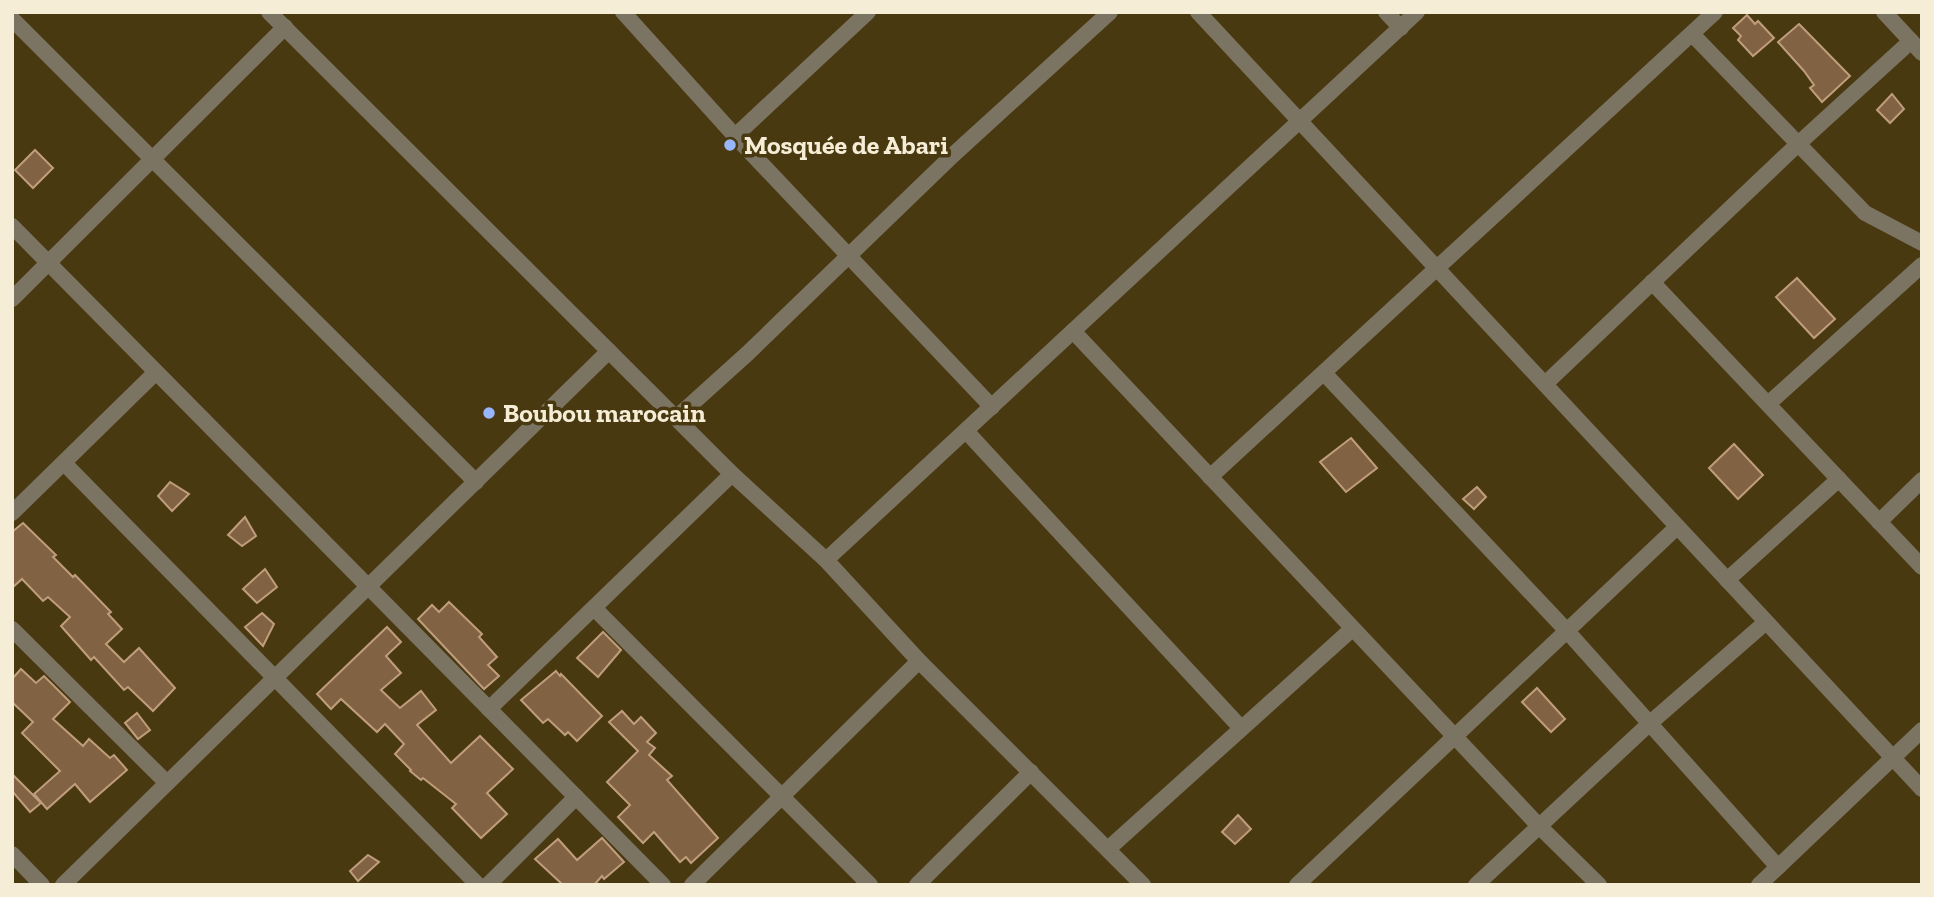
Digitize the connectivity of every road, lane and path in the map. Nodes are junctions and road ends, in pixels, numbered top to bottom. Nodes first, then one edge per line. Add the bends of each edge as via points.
1 (269, 12) edge
2 (623, 12) edge
3 (1110, 12) edge
4 (1198, 12) edge
5 (1387, 12) edge
6 (1418, 12) edge
7 (1715, 12) edge
8 (864, 14) edge
9 (1890, 14) edge
10 (12, 19) edge
11 (285, 27) junction
12 (1401, 28) junction
13 (1692, 34) junction
14 (1916, 47) edge
15 (1300, 122) junction
16 (735, 136) junction
17 (1797, 145) junction
18 (153, 159) junction
19 (12, 226) edge
20 (1922, 243) edge
21 (849, 256) junction
22 (49, 262) junction
23 (1922, 265) edge
24 (1436, 268) junction
25 (1652, 282) junction
26 (12, 299) edge
27 (1073, 331) junction
28 (609, 351) junction
29 (156, 372) junction
30 (1324, 373) junction
31 (1545, 384) junction
32 (1768, 404) junction
33 (992, 407) junction
34 (676, 418) junction
35 (966, 431) junction
36 (64, 463) junction
37 (732, 474) junction
38 (1210, 477) junction
39 (1839, 479) junction
40 (1922, 480) edge
41 (476, 482) junction
42 (12, 513) edge
43 (1879, 522) junction
44 (1677, 527) junction
45 (826, 561) junction
46 (1922, 567) edge
47 (1727, 580) junction
48 (369, 586) junction
49 (594, 608) junction
50 (1766, 622) junction
51 (12, 629) edge
52 (1352, 629) junction
53 (1567, 631) junction
54 (919, 661) junction
55 (275, 678) junction
56 (489, 709) junction
57 (1649, 724) junction
58 (1241, 728) junction
59 (1922, 730) edge
60 (1455, 738) junction
61 (1893, 758) junction
62 (1031, 772) junction
63 (167, 783) junction
64 (1922, 789) edge
65 (782, 796) junction
66 (576, 797) junction
67 (1539, 826) junction
68 (1108, 849) junction
69 (12, 854) edge
70 (1778, 867) junction
71 (42, 885) edge
72 (63, 885) edge
73 (478, 885) edge
74 (488, 885) edge
75 (663, 885) edge
76 (692, 885) edge
77 (870, 885) edge
78 (917, 885) edge
79 (1143, 885) edge
80 (1297, 885) edge
81 (1476, 885) edge
82 (1599, 885) edge
83 (1759, 885) edge

1 - 11 street
2 - 16 street
3 - 21 street
4 - 15 street
5 - 12 street
6 - 12 street
7 - 13 street
8 - 16 street
9 - 14 street
10 - 18 street
11 - 18 street
11 - 28 street
12 - 15 street
13 - 17 street
13 - 24 street
14 - 17 street
15 - 24 street
15 - 27 street
16 - 21 street
17 - 20 street via 1865,213
17 - 25 street
18 - 22 street
18 - 41 street
19 - 22 street
21 - 33 street
21 - 34 street
22 - 26 street
22 - 29 street
23 - 32 street
24 - 30 street
24 - 31 street
25 - 31 street
25 - 32 street
27 - 33 street
27 - 38 street
28 - 34 street
28 - 41 street
29 - 36 street
29 - 48 street
30 - 38 street
30 - 53 street
31 - 44 street
32 - 39 street
33 - 35 street
34 - 37 street
35 - 45 street
35 - 58 street
36 - 42 street
36 - 55 street
37 - 45 street
37 - 49 street
38 - 52 street
39 - 43 street
39 - 47 street
40 - 43 street
41 - 48 street
43 - 46 street
44 - 47 street
44 - 53 street
45 - 54 street
47 - 50 street
48 - 55 street
48 - 56 street
49 - 56 street
49 - 65 street
50 - 57 street
50 - 61 street
51 - 63 street
52 - 58 street
52 - 60 street
53 - 57 street
53 - 60 street
54 - 62 street
54 - 65 street
55 - 63 street
55 - 73 street
56 - 66 street
57 - 67 street
57 - 70 street
58 - 68 street
59 - 61 street
60 - 67 street
60 - 80 street
61 - 64 street
61 - 70 street
62 - 68 street
62 - 78 street
63 - 72 street
65 - 76 street
65 - 77 street
66 - 74 street
66 - 75 street
67 - 81 street
67 - 82 street
68 - 79 street
69 - 71 street
70 - 83 street

